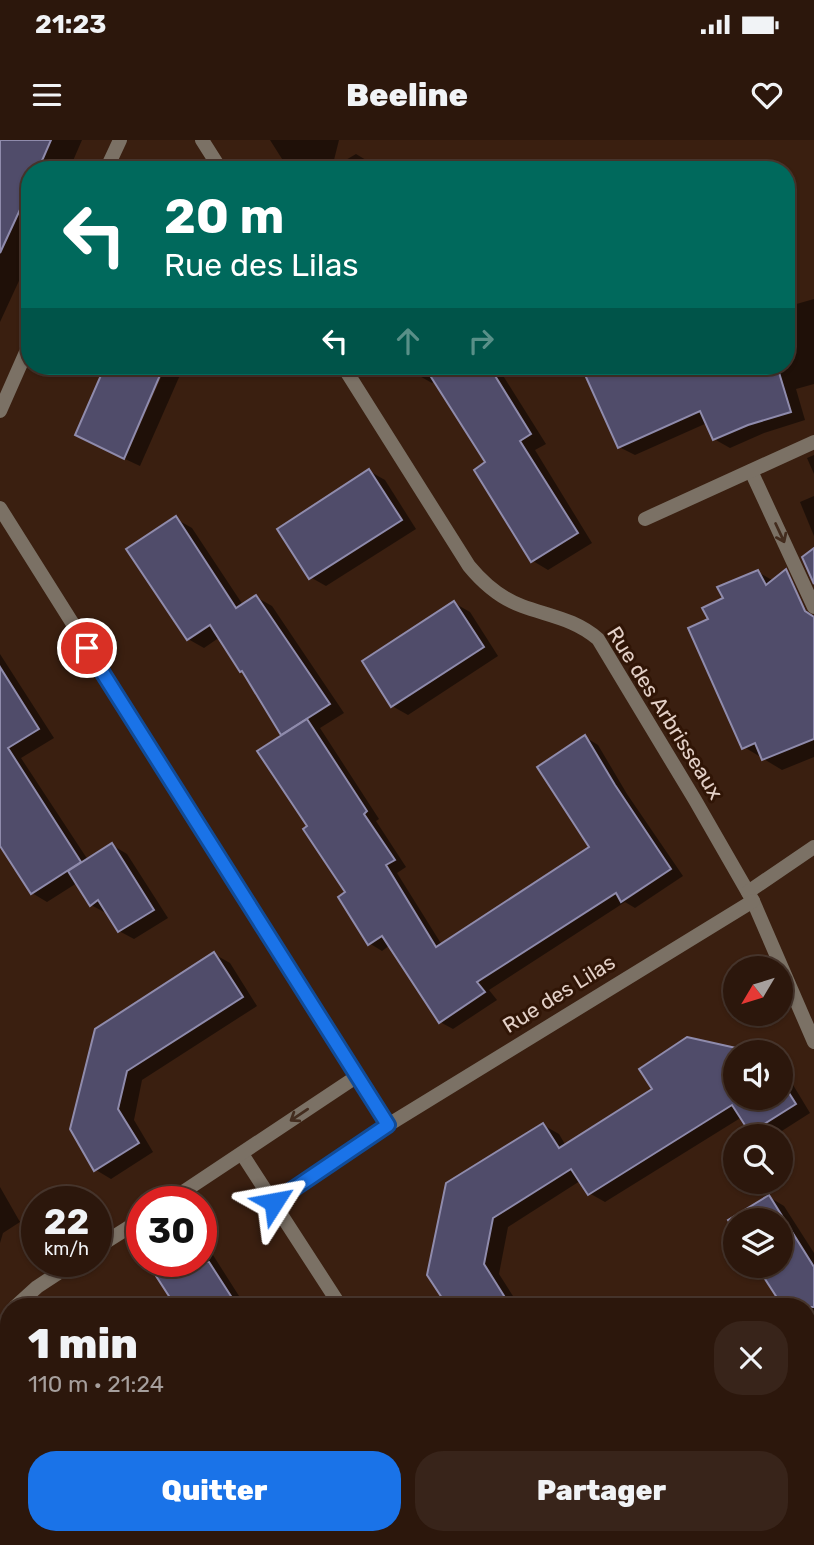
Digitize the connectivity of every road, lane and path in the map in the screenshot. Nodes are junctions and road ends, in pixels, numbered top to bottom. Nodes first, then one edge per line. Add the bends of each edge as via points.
1 (120, 140) edge
2 (202, 140) edge
3 (110, 161) edge
4 (215, 161) edge
5 (21, 364) edge
6 (349, 375) edge
7 (0, 411) edge
8 (814, 442) edge
9 (751, 471) junction
10 (0, 508) edge
11 (645, 519) dead end
12 (814, 607) edge
13 (814, 847) edge
14 (750, 896) junction
15 (814, 1042) edge
16 (356, 1077) junction
17 (388, 1125) junction
18 (242, 1154) junction
19 (193, 1186) edge
20 (274, 1202) junction
21 (52, 1277) edge
22 (25, 1298) edge
23 (335, 1298) edge

1 - 3 street
2 - 4 street
5 - 7 street
6 - 14 street, Rue des Arbrisseaux via 481,581 509,600 575,622 598,639
8 - 9 street
9 - 11 street
9 -> 12 street
10 - 16 street
13 - 14 street, Rue des Lilas
14 - 15 street, Rue des Arbrisseaux
14 - 17 street, Rue des Lilas
16 - 17 street
16 -> 18 street
17 - 20 street, Rue des Lilas
18 - 19 street
18 - 20 street
20 - 23 street
21 - 22 street

